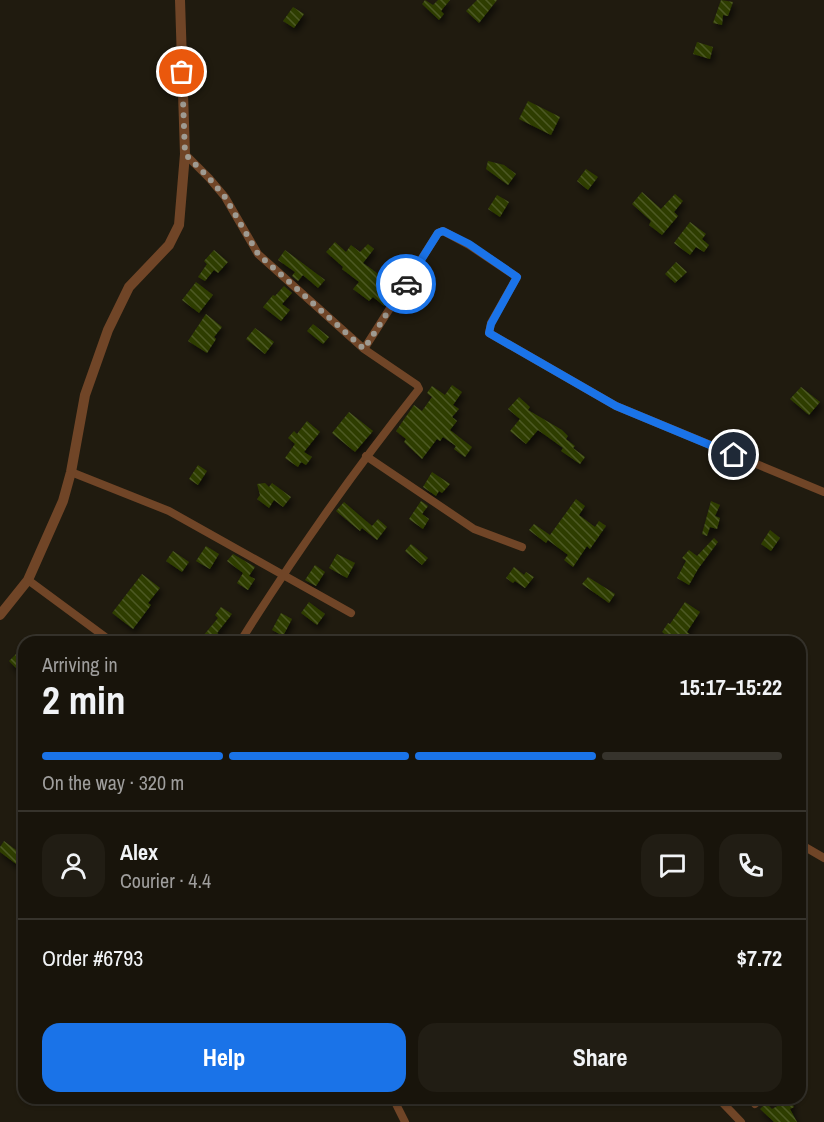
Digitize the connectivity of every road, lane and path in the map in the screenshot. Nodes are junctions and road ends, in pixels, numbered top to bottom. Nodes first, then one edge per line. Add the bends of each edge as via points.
1 (180, 0) edge
2 (185, 154) junction
3 (364, 349) junction
4 (366, 456) junction
5 (71, 472) junction
6 (824, 492) edge
7 (522, 547) dead end
8 (282, 574) junction
9 (28, 580) junction
10 (351, 613) dead end
11 (0, 615) edge
12 (104, 636) edge
13 (244, 636) edge
14 (806, 848) edge
15 (824, 858) edge
16 (396, 1104) edge
17 (724, 1104) edge
18 (405, 1122) edge
19 (741, 1122) edge

1 - 2 street
2 - 3 street via 225,197 258,254
2 - 5 street via 179,225 169,245 129,287 108,330 85,395
3 - 4 street via 419,389
3 - 6 street via 438,233 443,231 517,277 489,333 616,406
4 - 7 street via 474,529
4 - 8 street
5 - 8 street via 169,511
5 - 9 street via 63,501
8 - 10 street
8 - 13 street
9 - 11 street
9 - 12 street
14 - 15 street
16 - 18 street
17 - 19 street

